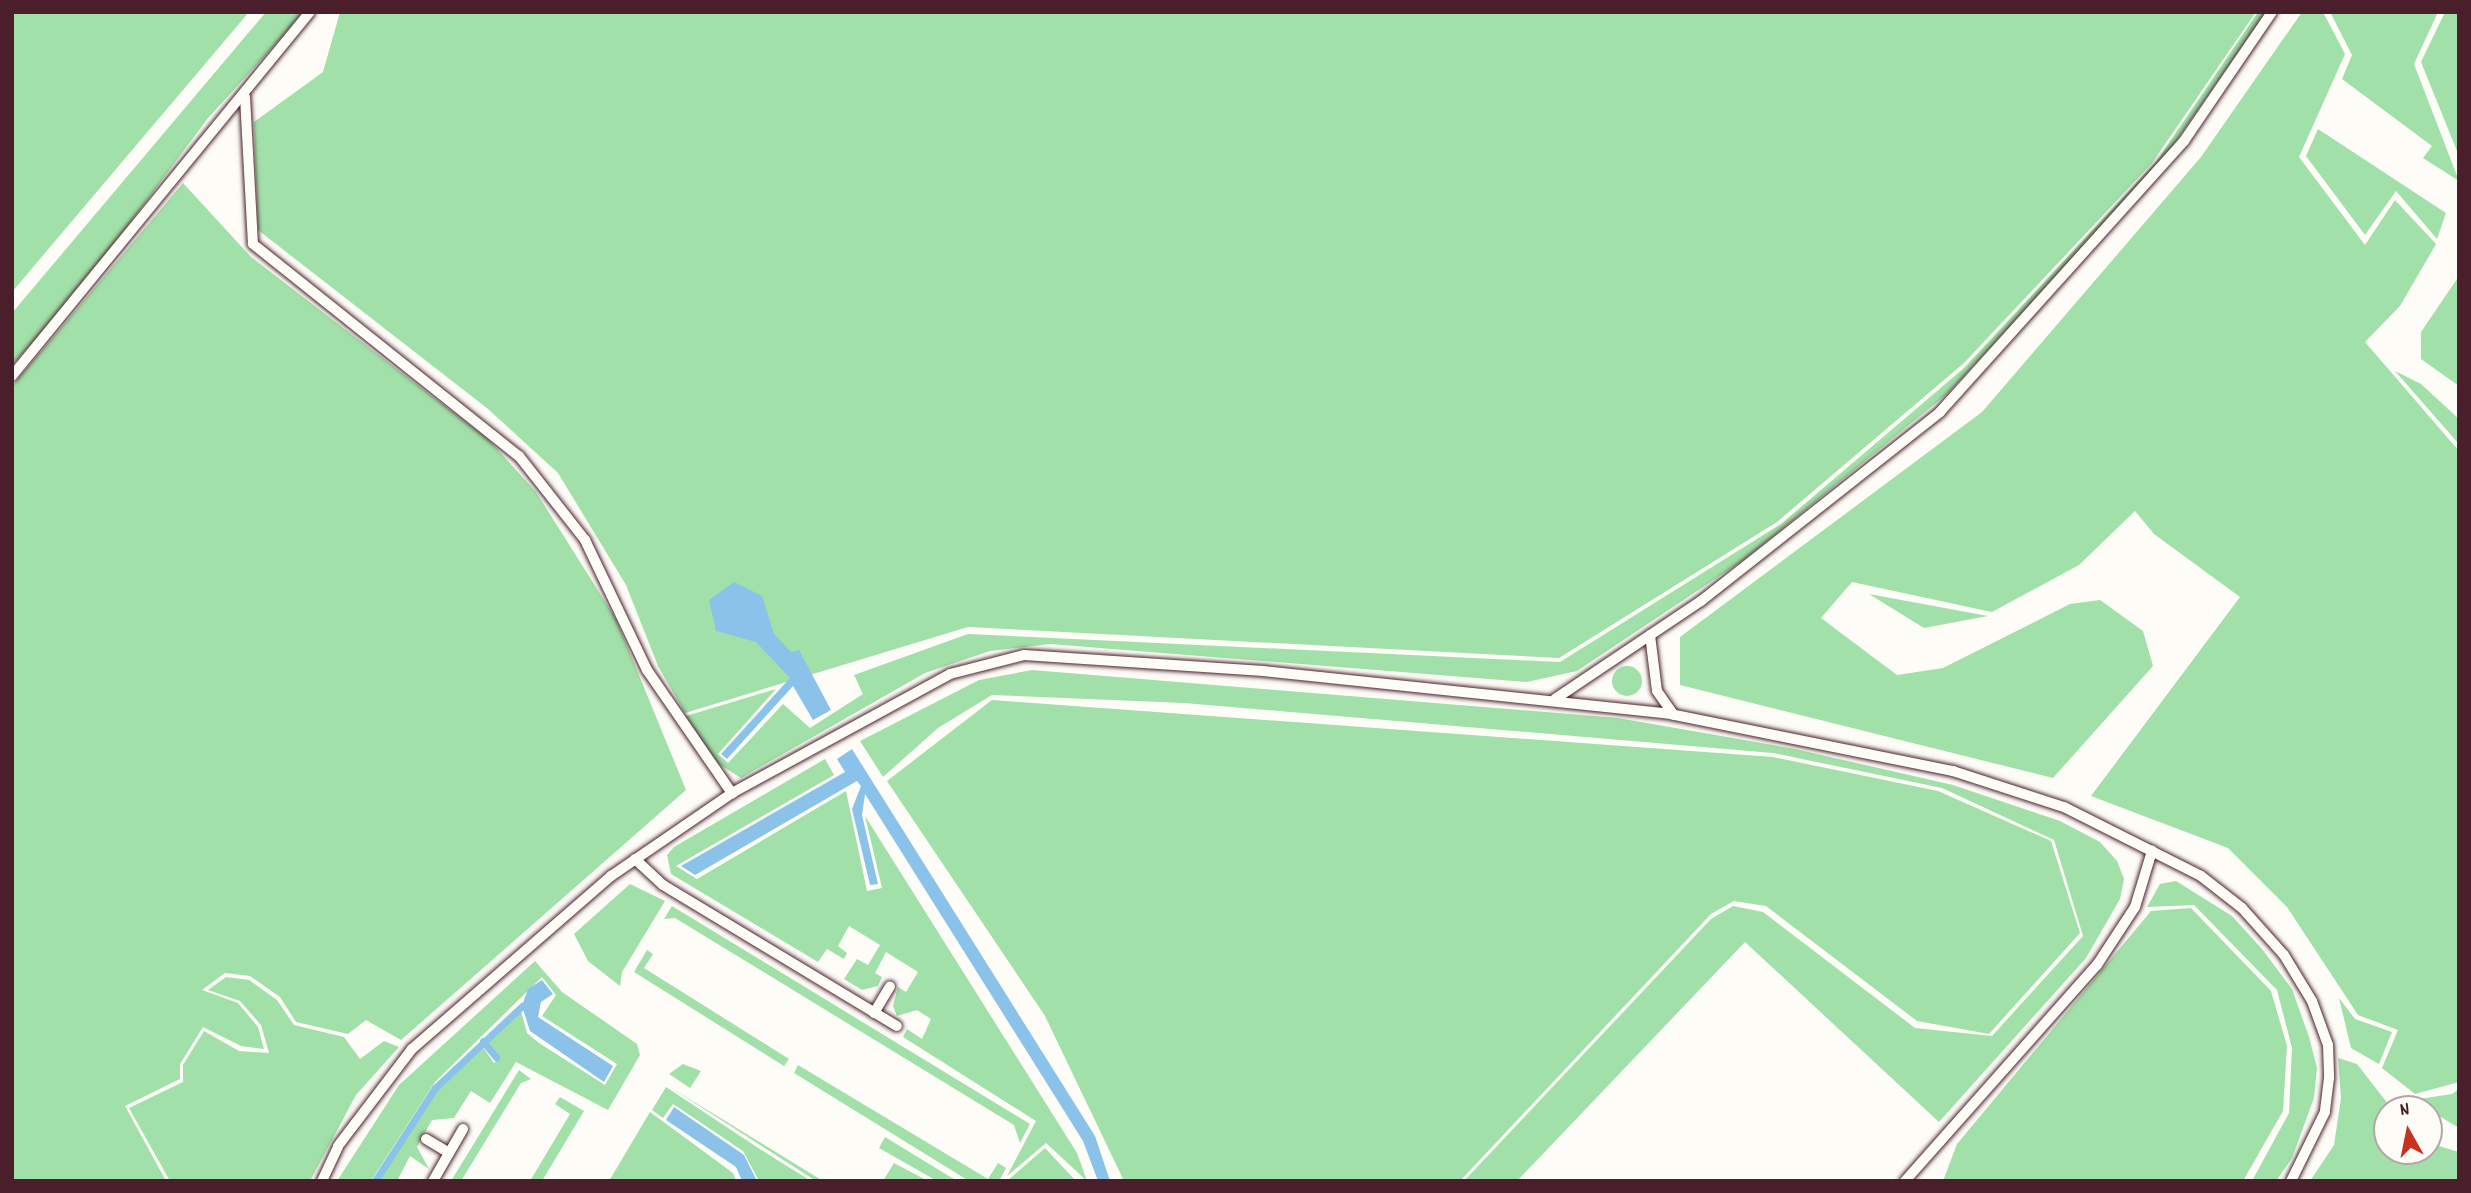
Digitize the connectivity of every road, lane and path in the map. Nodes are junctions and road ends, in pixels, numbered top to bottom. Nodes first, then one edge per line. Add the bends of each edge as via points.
1 (310, 12) edge
2 (2272, 12) edge
3 (245, 97) junction
4 (12, 376) edge
5 (1650, 635) junction
6 (1555, 699) junction
7 (1674, 715) junction
8 (732, 793) junction
9 (2152, 851) junction
10 (635, 859) junction
11 (890, 986) dead end
12 (874, 1013) junction
13 (897, 1026) dead end
14 (463, 1129) dead end
15 (426, 1139) dead end
16 (449, 1153) junction
17 (322, 1181) edge
18 (433, 1181) edge
19 (1905, 1181) edge
20 (2291, 1181) edge

1 - 3 lane
2 - 5 lane via 2184,141 1940,412
3 - 4 lane
3 - 8 lane via 253,244 519,456 585,540 647,670
5 - 6 lane
5 - 7 lane via 1657,691
6 - 7 lane
6 - 8 lane via 1024,655 950,674
7 - 9 lane via 1953,771 2064,807
8 - 10 lane
9 - 19 lane via 2134,907 2097,965
9 - 20 lane via 2201,876 2242,908 2284,955 2312,1001 2328,1045 2329,1078 2325,1112
10 - 12 lane via 663,885
10 - 17 lane via 412,1049 338,1146
11 - 12 lane
12 - 13 lane
14 - 16 lane
15 - 16 lane
16 - 18 lane

